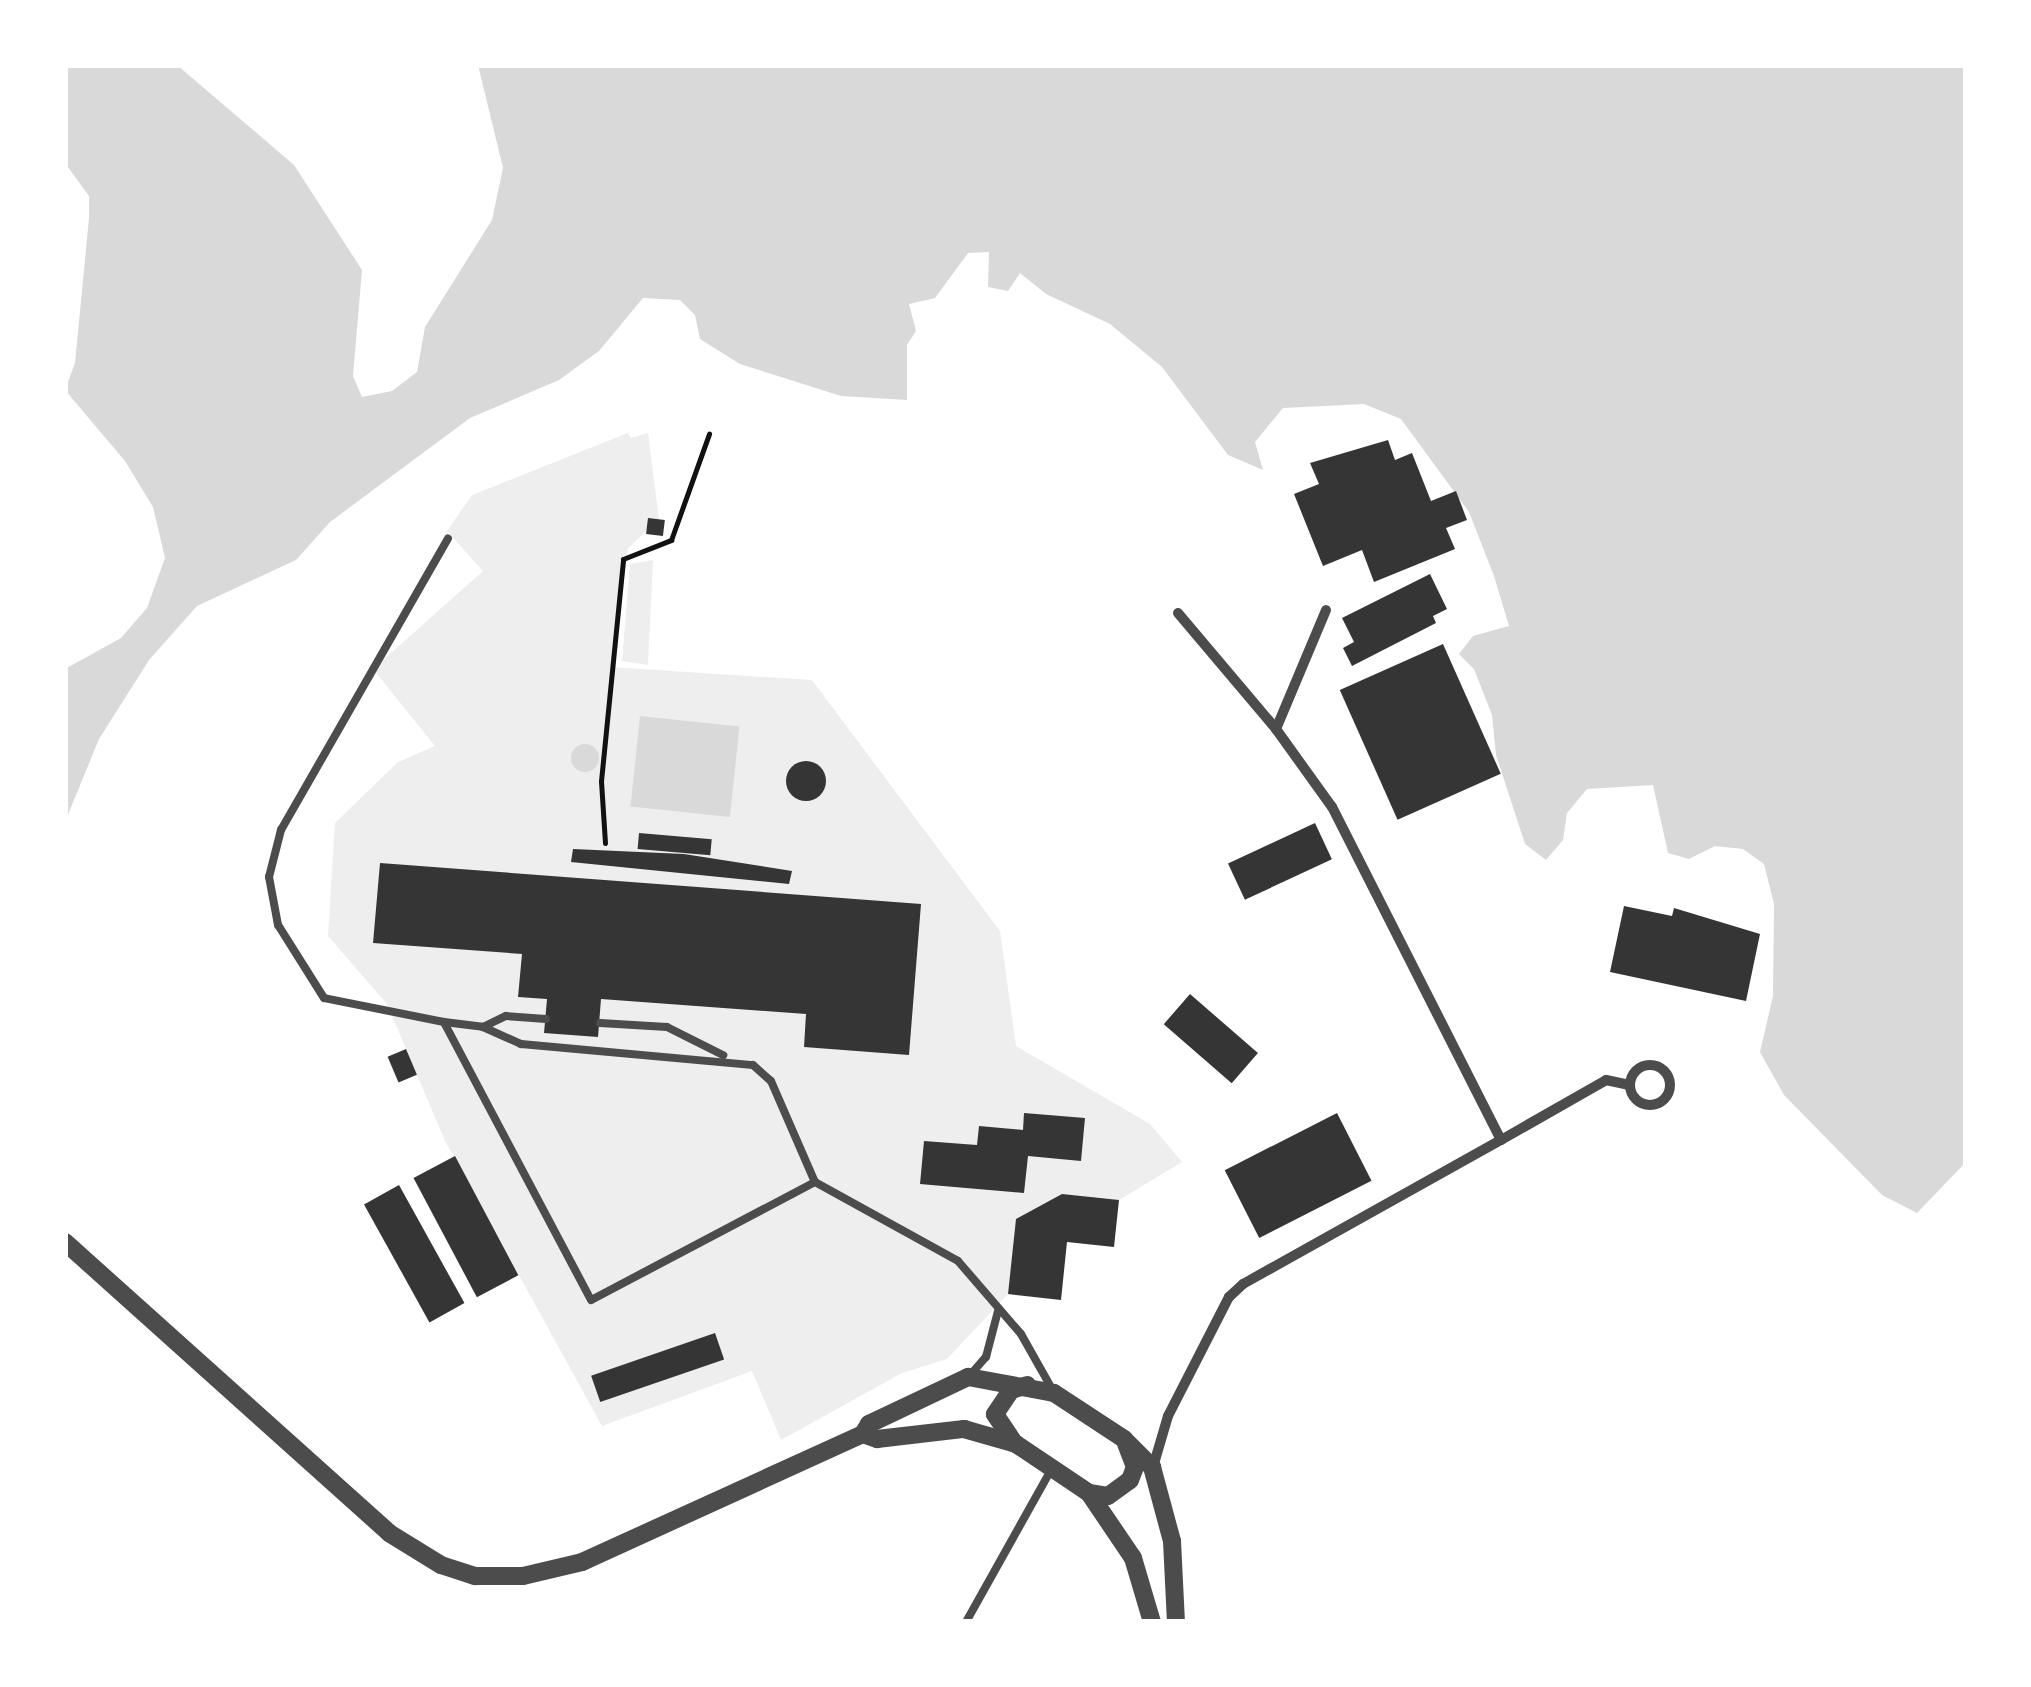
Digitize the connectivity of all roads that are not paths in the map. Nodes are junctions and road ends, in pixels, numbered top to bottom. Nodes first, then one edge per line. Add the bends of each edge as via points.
1 (448, 538) dead end
2 (1326, 610) dead end
3 (1178, 613) dead end
4 (1276, 729) junction
5 (546, 1019) dead end
6 (444, 1022) junction
7 (600, 1023) dead end
8 (483, 1027) junction
9 (727, 1058) junction
10 (1629, 1085) junction
11 (1501, 1140) junction
12 (815, 1182) junction
13 (65, 1242) edge
14 (998, 1311) junction
15 (968, 1378) junction
16 (1027, 1385) junction
17 (1054, 1393) junction
18 (863, 1434) junction
19 (1124, 1440) junction
20 (1016, 1444) junction
21 (1152, 1468) junction
22 (1050, 1470) junction
23 (1089, 1493) junction
24 (966, 1622) edge
25 (1152, 1622) edge
26 (1176, 1622) edge

1 - 6 lane via 281,830 269,877 278,925 324,998
2 - 4 street
3 - 4 street
4 - 11 street via 1332,807
5 - 8 lane via 506,1016
6 - 8 lane
6 - 12 lane via 591,1300
7 - 9 lane via 692,1034
8 - 9 lane via 521,1044
9 - 12 lane via 754,1065 771,1080
10 - 10 street via 1641,1104 1653,1105 1670,1090 1670,1078 1653,1064 1642,1066
10 - 11 street via 1606,1080
11 - 21 street via 1229,1297 1168,1416
12 - 14 lane via 958,1261
13 - 18 street via 390,1533 441,1566 476,1576 523,1576 582,1562
14 - 15 lane via 986,1358
14 - 17 lane via 1021,1334
15 - 16 street
15 - 18 street via 869,1424
16 - 17 street
16 - 20 street via 1011,1390 995,1414
17 - 19 street
18 - 20 street via 877,1439 964,1429
19 - 21 street
19 - 23 street via 1134,1467 1130,1480 1108,1496
20 - 22 street
21 - 26 street via 1172,1540
22 - 23 street
22 - 24 lane
23 - 25 street via 1133,1558

